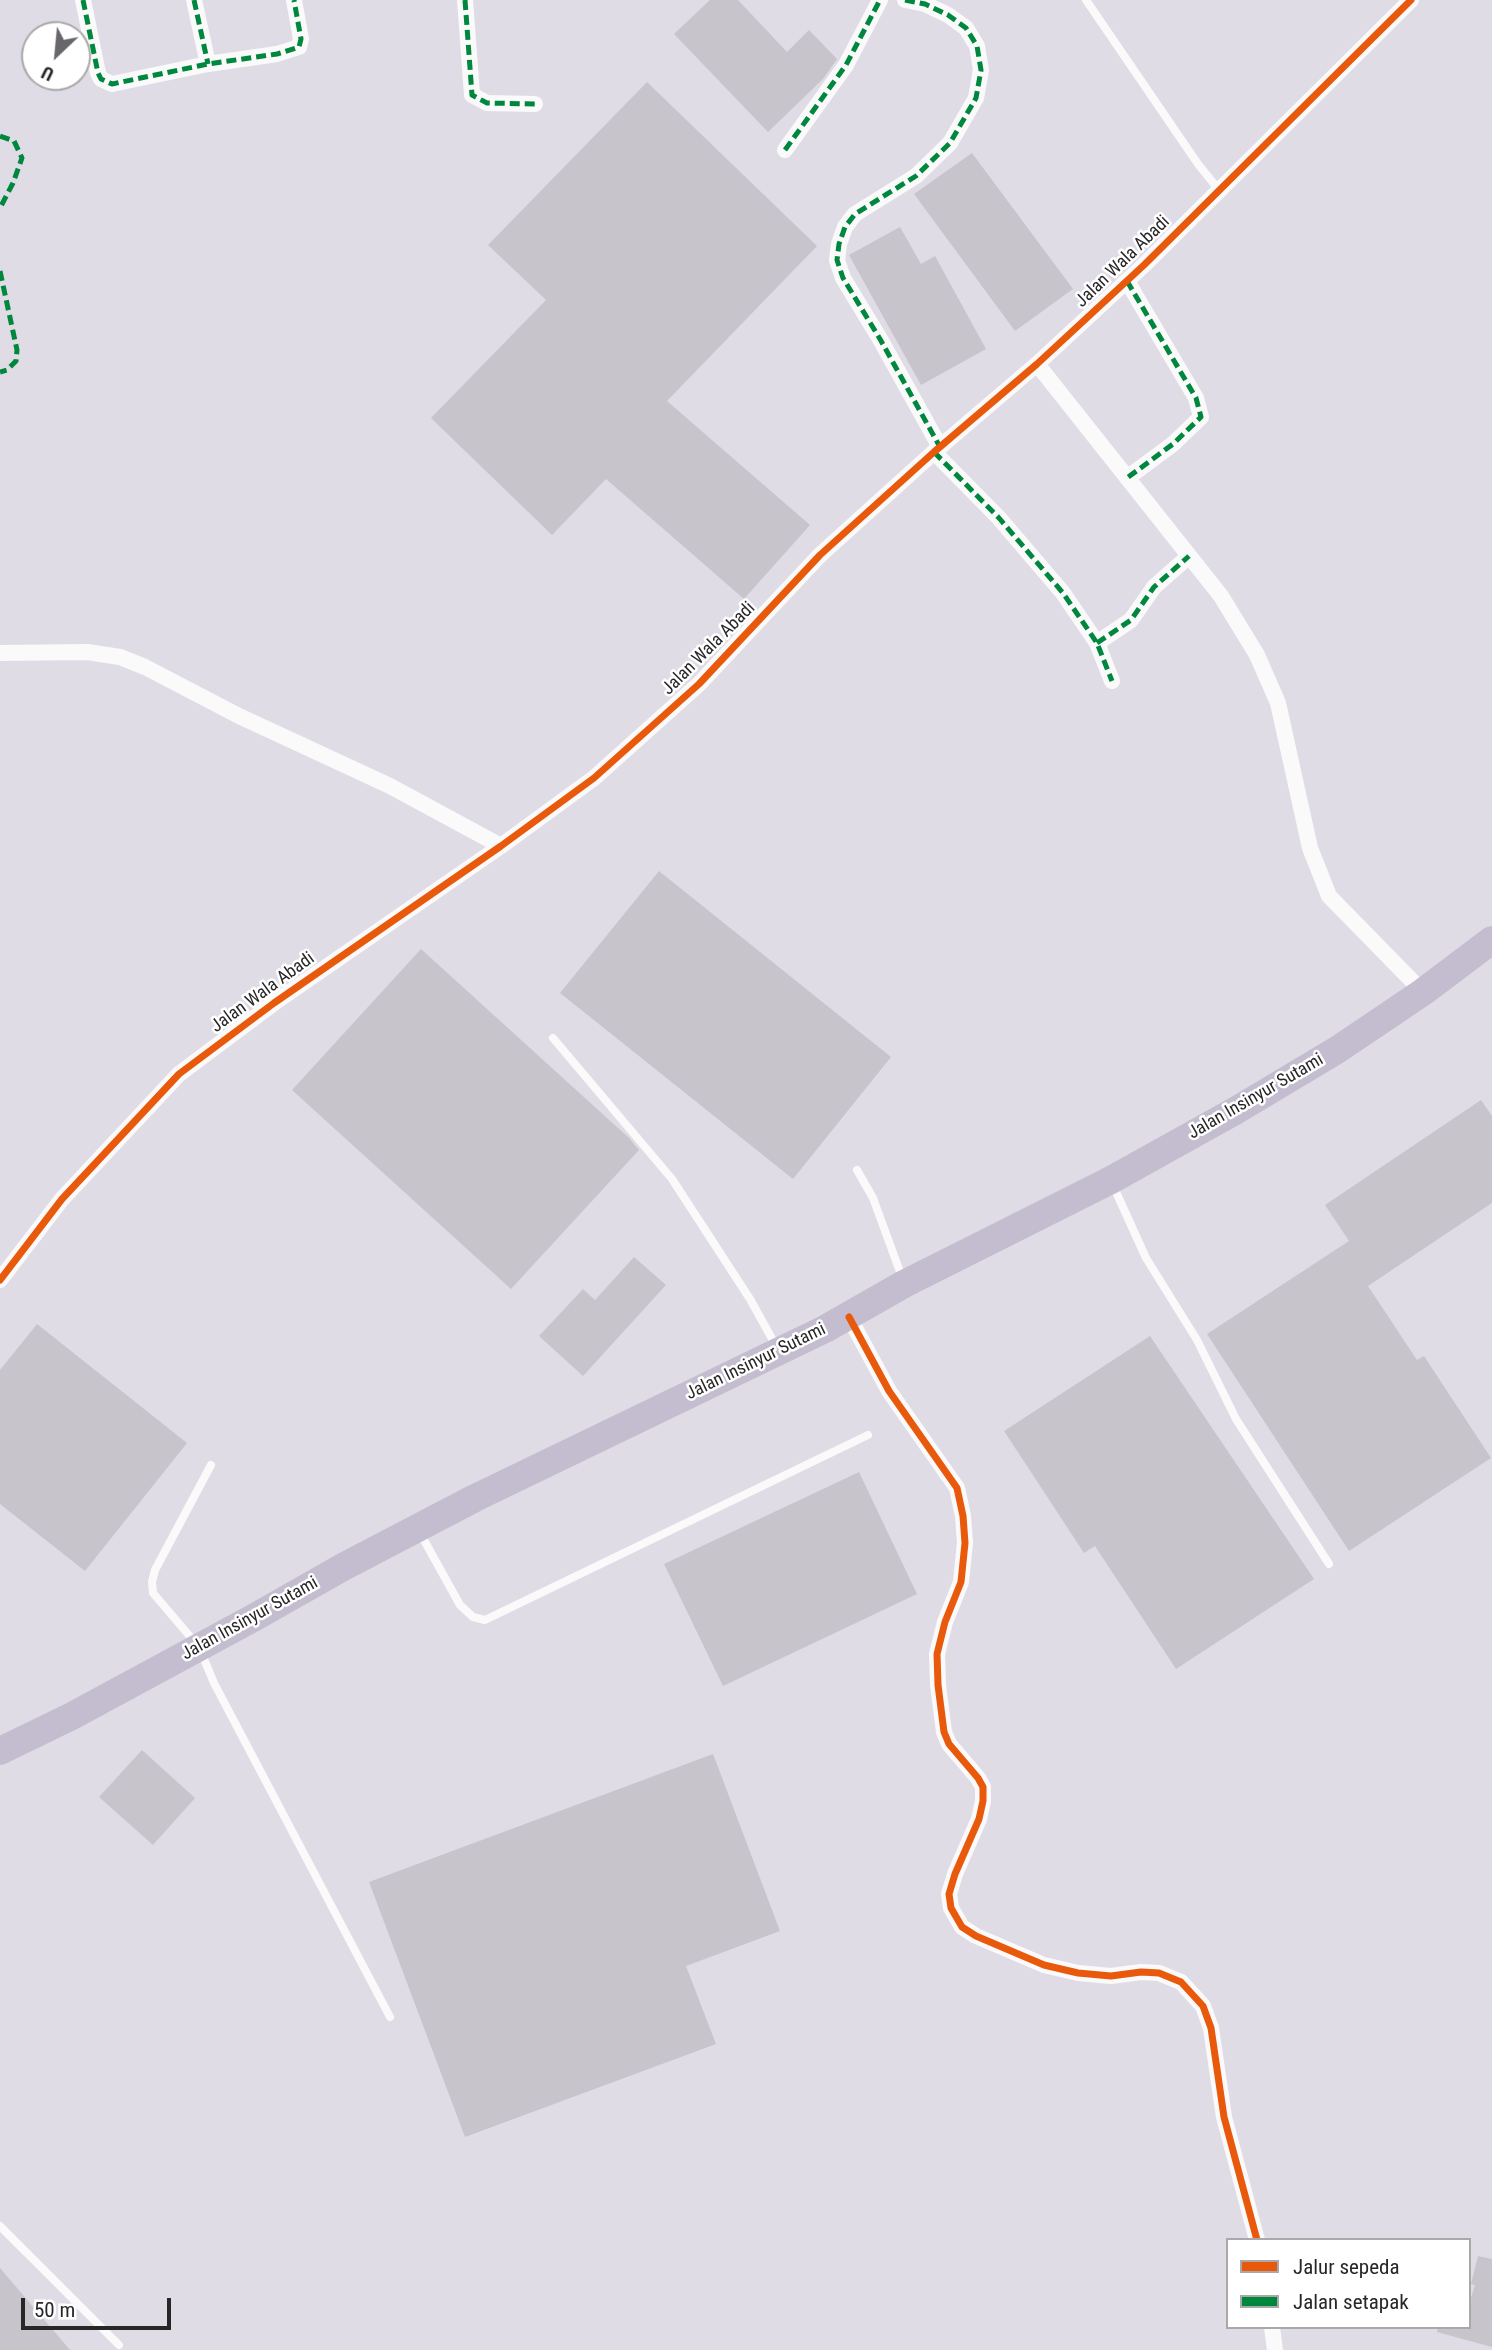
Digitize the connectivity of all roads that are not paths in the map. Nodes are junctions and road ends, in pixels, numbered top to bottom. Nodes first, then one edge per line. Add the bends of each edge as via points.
1 (83, 0) edge
2 (194, 0) edge
3 (294, 0) edge
4 (465, 0) edge
5 (880, 0) edge
6 (905, 0) edge
7 (1086, 0) edge
8 (1411, 0) edge
9 (208, 64) junction
10 (535, 104) dead end
11 (785, 150) dead end
12 (1219, 190) junction
13 (1127, 281) junction
14 (1037, 364) junction
15 (937, 450) junction
16 (1128, 478) junction
17 (1189, 556) junction
18 (1097, 643) junction
19 (0, 653) edge
20 (1112, 681) dead end
21 (501, 846) junction
22 (1492, 940) edge
23 (1423, 992) junction
24 (553, 1038) dead end
25 (857, 1170) dead end
26 (1111, 1181) junction
27 (0, 1280) edge
28 (905, 1284) junction
29 (849, 1317) junction
30 (779, 1350) junction
31 (868, 1435) dead end
32 (211, 1465) dead end
33 (418, 1528) junction
34 (1329, 1564) dead end
35 (199, 1647) junction
36 (0, 1751) edge
37 (390, 2017) dead end
38 (0, 2226) edge
39 (1256, 2238) edge
40 (1272, 2329) edge
41 (119, 2345) dead end
42 (1275, 2350) edge

1 - 9 street via 98,73 105,82 122,83
2 - 9 street
3 - 9 street via 299,47
4 - 10 street via 472,95 487,103
5 - 11 street via 846,65
6 - 15 street via 925,4 966,28 977,46 981,70 976,97 942,151 916,176 855,214 845,227 837,260
7 - 12 lane
8 - 12 street, Jalan Wala Abadi
12 - 13 street, Jalan Wala Abadi
13 - 14 street, Jalan Wala Abadi
13 - 16 street via 1196,398 1200,416 1173,444
14 - 15 street, Jalan Wala Abadi
14 - 16 street
15 - 18 street via 1063,593
15 - 21 street, Jalan Wala Abadi via 820,555 699,684 594,778
16 - 17 street
17 - 18 street via 1154,587 1131,620
17 - 23 street via 1221,596 1257,655 1278,703 1310,848 1329,896
18 - 20 street
19 - 21 street via 87,652 120,657 390,786
21 - 27 street, Jalan Wala Abadi via 179,1074 62,1199
22 - 23 highway, Jalan Insinyur Sutami
23 - 26 highway, Jalan Insinyur Sutami via 1314,1063
24 - 30 lane via 672,1179
25 - 28 lane via 873,1198
26 - 28 highway, Jalan Insinyur Sutami
26 - 34 lane via 1146,1258 1197,1340 1236,1419
28 - 29 highway, Jalan Insinyur Sutami
29 - 30 highway, Jalan Insinyur Sutami
29 - 39 street via 889,1391 957,1488 963,1516 961,1583 937,1654 939,1685 944,1732 978,1778 983,1801 949,1894 951,1908 962,1927 976,1936 1044,1965 1111,1976 1158,1973 1181,1982 1203,2006 1211,2028 1224,2117
30 - 33 highway, Jalan Insinyur Sutami
31 - 33 lane via 485,1620 460,1605
32 - 35 lane via 152,1582 158,1600
33 - 35 highway, Jalan Insinyur Sutami
35 - 36 highway, Jalan Insinyur Sutami
35 - 37 lane
38 - 41 lane
40 - 42 street

